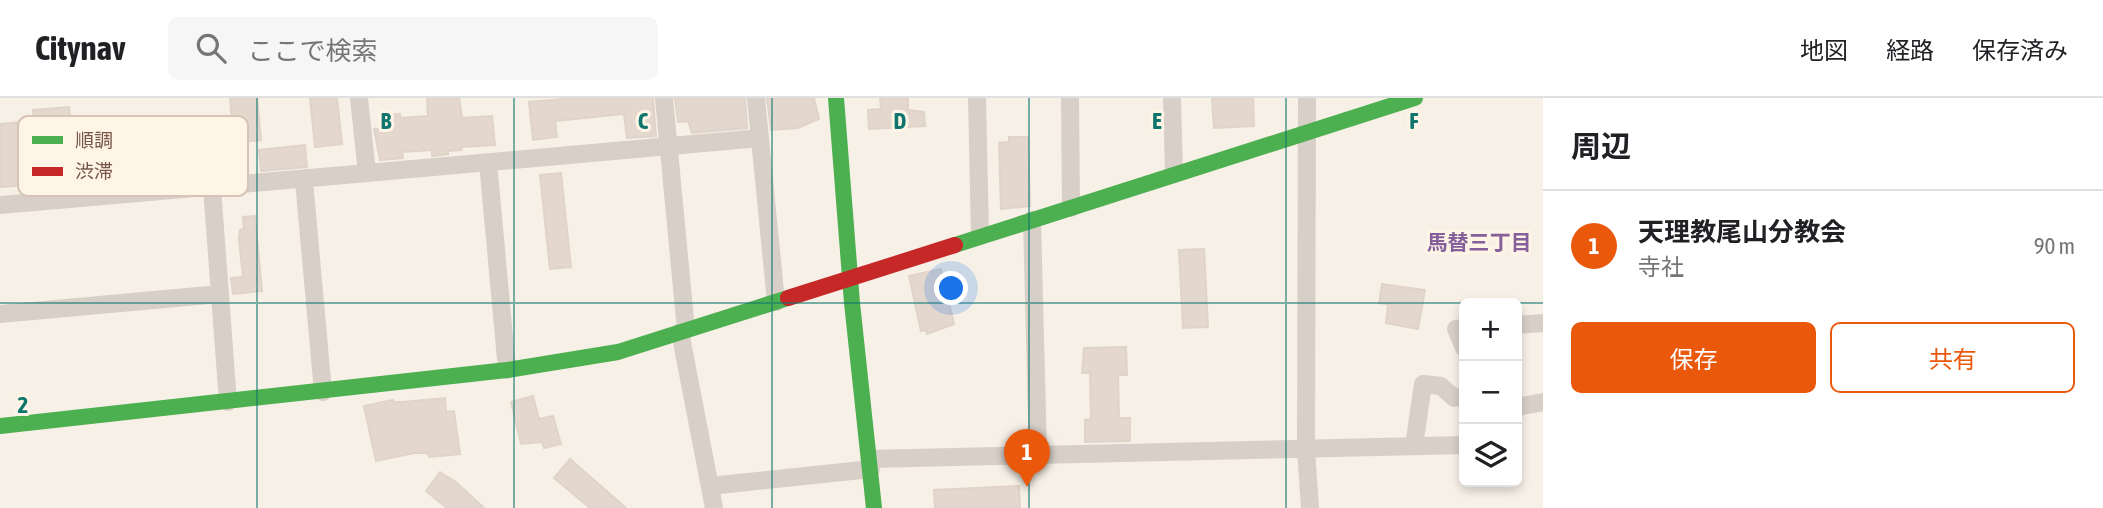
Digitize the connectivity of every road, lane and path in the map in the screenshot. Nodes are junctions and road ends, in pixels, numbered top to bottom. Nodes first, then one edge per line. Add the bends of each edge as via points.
1 (359, 98) edge
2 (664, 98) edge
3 (756, 98) edge
4 (836, 98) edge
5 (977, 98) edge
6 (1070, 98) edge
7 (1172, 98) edge
8 (1307, 98) edge
9 (1415, 98) edge
10 (1308, 132) junction
11 (760, 138) junction
12 (669, 148) junction
13 (488, 162) junction
14 (367, 173) junction
15 (1174, 174) junction
16 (304, 181) junction
17 (248, 185) edge
18 (112, 196) edge
19 (213, 196) edge
20 (0, 205) edge
21 (1071, 208) junction
22 (1032, 220) junction
23 (980, 236) junction
24 (850, 278) junction
25 (220, 294) junction
26 (776, 302) junction
27 (0, 314) edge
28 (1543, 323) edge
29 (1522, 325) edge
30 (683, 331) junction
31 (508, 370) junction
32 (323, 392) junction
33 (1459, 398) edge
34 (228, 402) junction
35 (1543, 402) edge
36 (1522, 406) edge
37 (0, 426) edge
38 (1459, 445) edge
39 (1414, 446) junction
40 (1306, 449) junction
41 (1038, 455) junction
42 (870, 464) junction
43 (710, 485) junction
44 (714, 508) edge
45 (874, 508) edge
46 (1310, 508) edge

1 - 14 street
2 - 12 street
3 - 11 street
4 - 24 street
5 - 23 street
6 - 21 street
7 - 15 street
8 - 10 street
9 - 10 street
10 - 15 street
10 - 40 street
11 - 12 street
11 - 26 street
12 - 13 street
12 - 30 street
13 - 14 street
13 - 31 street
14 - 16 street
15 - 21 street
16 - 17 street
16 - 32 street
18 - 20 street
19 - 25 street
21 - 22 street
22 - 23 street
22 - 41 street
23 - 24 street
24 - 26 street
24 - 42 street
25 - 27 street
25 - 34 street
26 - 30 street
28 - 29 street
30 - 31 street via 618,352
30 - 43 street
31 - 32 street
32 - 34 street
33 - 39 street via 1441,386 1423,384
34 - 37 street
35 - 36 street
38 - 39 street
39 - 40 street
40 - 41 street
40 - 46 street
41 - 42 street
42 - 43 street
42 - 45 street
43 - 44 street

